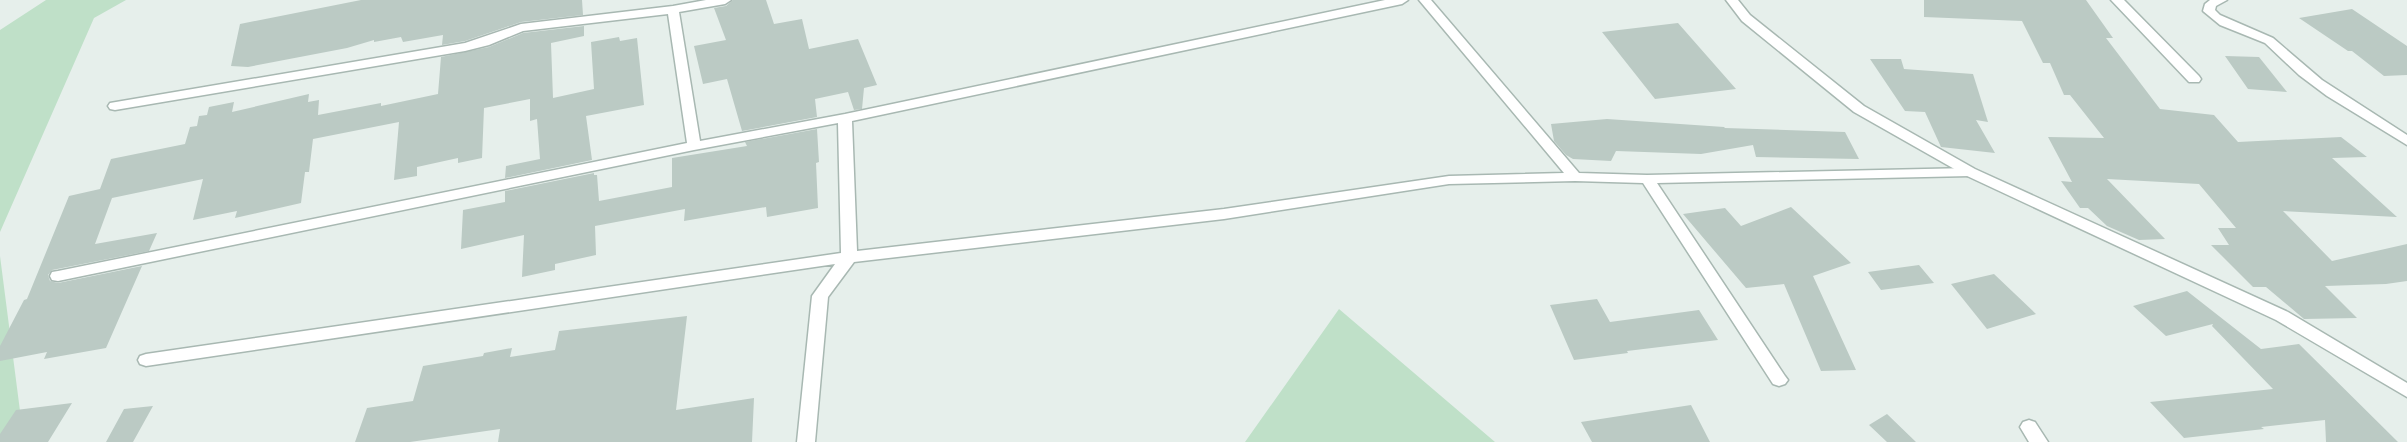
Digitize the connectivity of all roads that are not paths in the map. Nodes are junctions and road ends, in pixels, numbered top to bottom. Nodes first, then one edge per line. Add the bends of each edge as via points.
1 (725, 0) edge
2 (1402, 0) edge
3 (1425, 0) edge
4 (1732, 0) edge
5 (2117, 0) edge
6 (2221, 0) edge
7 (673, 10) junction
8 (2194, 80) dead end
9 (115, 106) dead end
10 (845, 118) junction
11 (2407, 141) edge
12 (694, 146) junction
13 (1970, 172) junction
14 (1575, 177) junction
15 (1647, 179) junction
16 (849, 258) junction
17 (58, 276) dead end
18 (146, 360) dead end
19 (1779, 380) dead end
20 (2407, 391) edge
21 (2029, 427) dead end
22 (806, 442) edge
23 (2039, 442) edge

1 - 7 street
2 - 10 street
3 - 14 street
4 - 13 street via 1746,18 1859,109
5 - 8 street
6 - 11 street via 2211,4 2209,11 2217,20 2257,34 2277,46 2289,60 2331,93
7 - 9 street via 543,24 466,47
7 - 12 street
10 - 12 street
10 - 16 street
12 - 17 street
13 - 15 street
13 - 20 street via 2282,316
14 - 15 street
14 - 16 street via 1449,180 1224,214
15 - 19 street
16 - 18 street
16 - 22 street via 820,296
21 - 23 street

